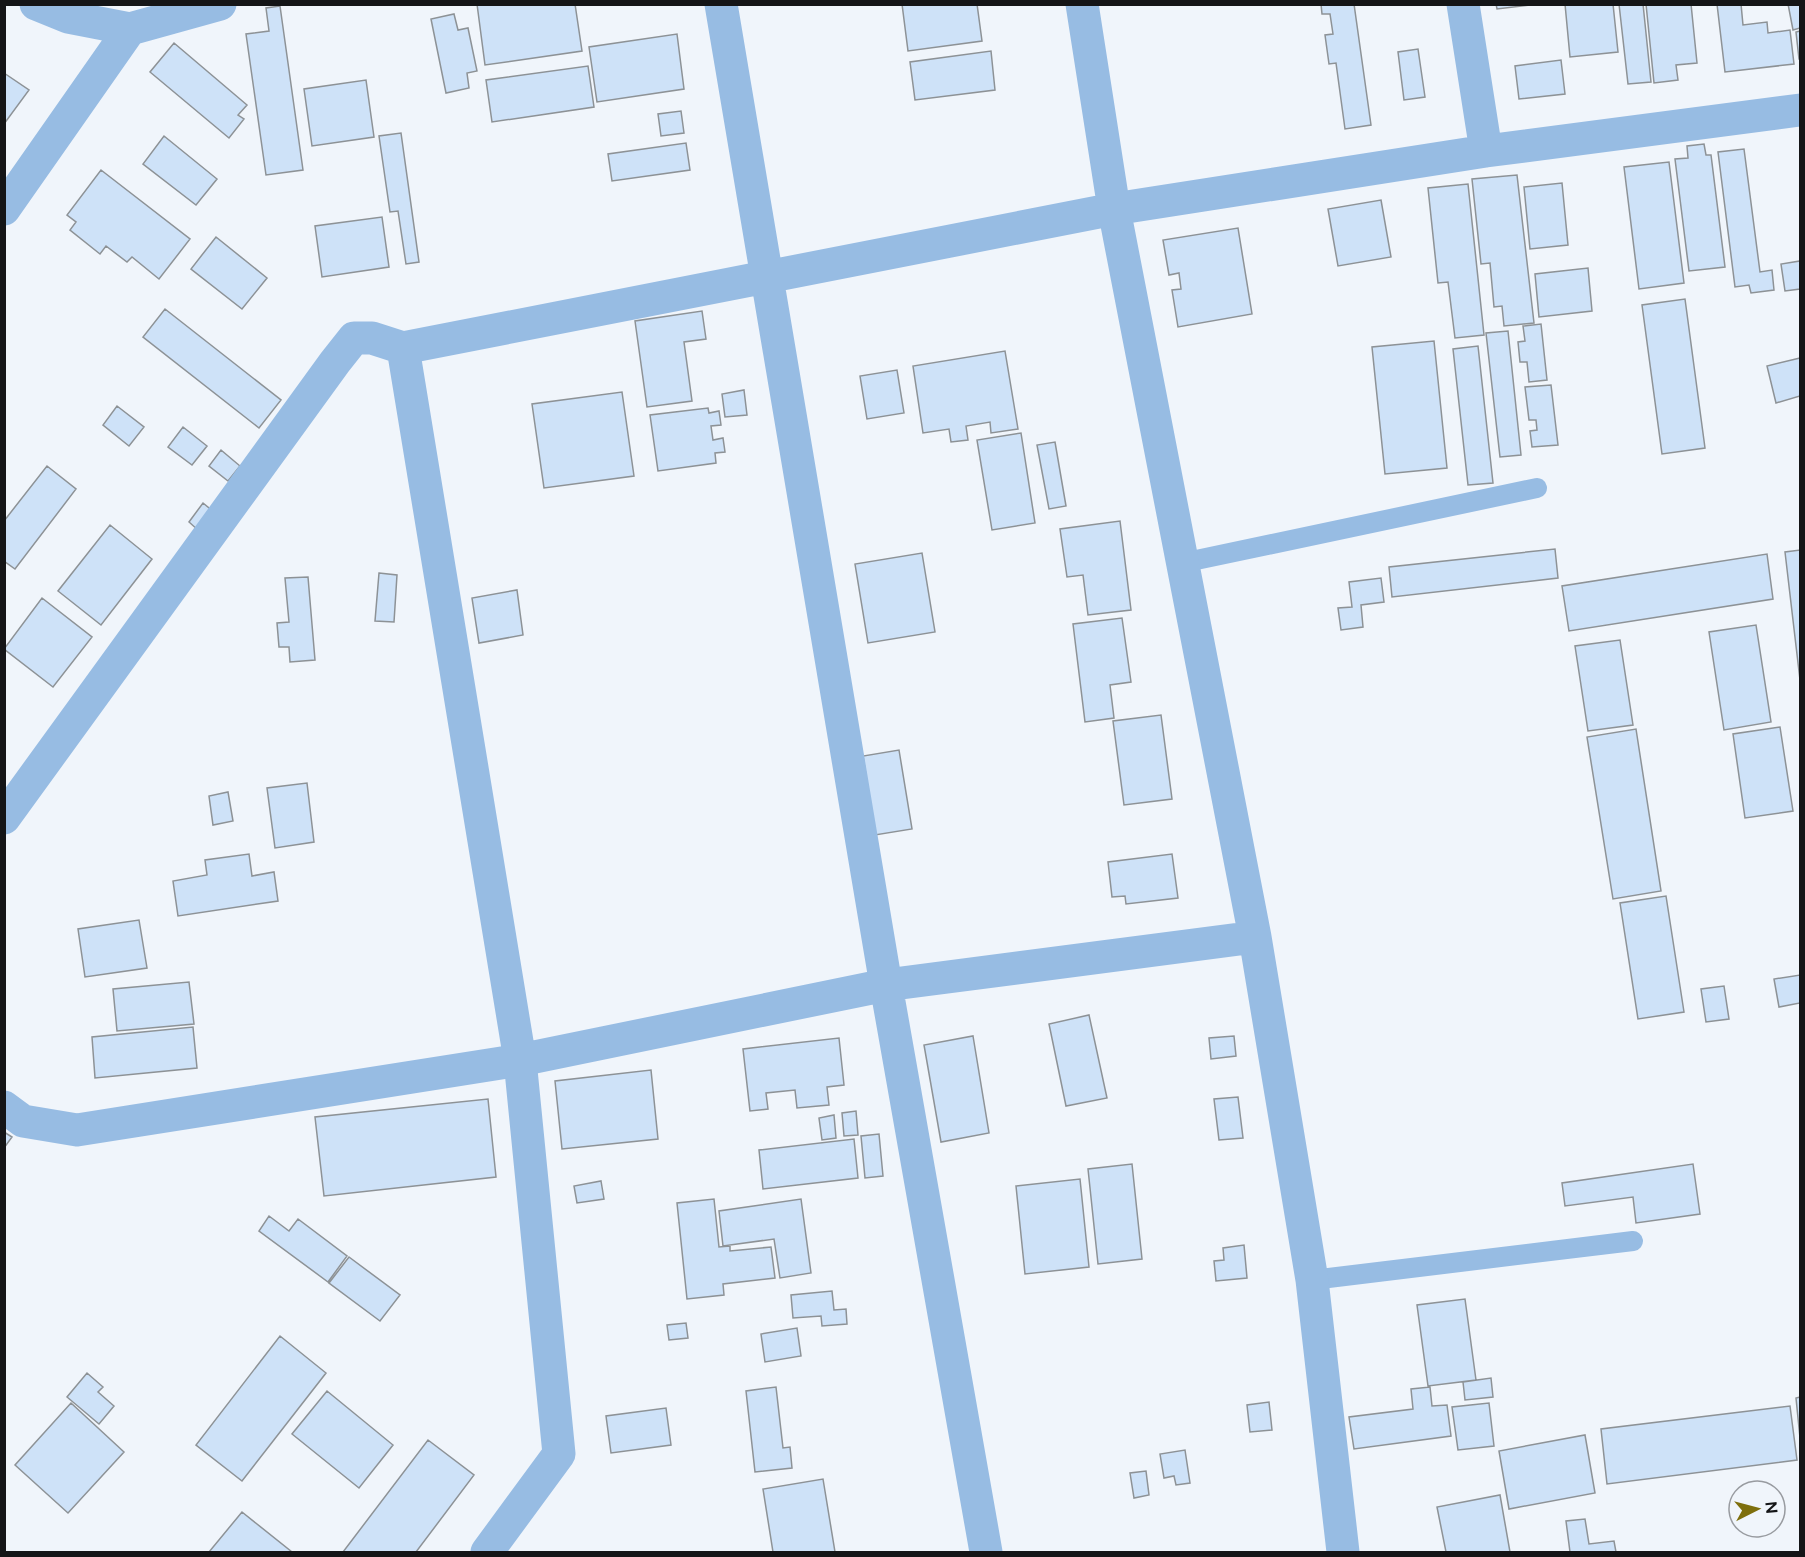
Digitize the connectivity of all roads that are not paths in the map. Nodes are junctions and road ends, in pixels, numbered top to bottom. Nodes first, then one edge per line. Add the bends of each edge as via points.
1 (36, 4) edge
2 (220, 4) edge
3 (721, 4) edge
4 (1082, 4) edge
5 (1463, 4) edge
6 (130, 29) junction
7 (1800, 110) edge
8 (1486, 151) junction
9 (4, 208) edge
10 (1113, 210) junction
11 (768, 277) junction
12 (403, 348) junction
13 (1537, 488) dead end
14 (1182, 563) junction
15 (4, 818) edge
16 (1255, 937) junction
17 (886, 986) junction
18 (520, 1060) junction
19 (4, 1107) edge
20 (1633, 1241) dead end
21 (1312, 1280) junction
22 (487, 1552) edge
23 (986, 1552) edge
24 (1343, 1552) edge

1 - 6 street via 68,17
2 - 6 street
3 - 11 street
4 - 10 street
5 - 8 street
6 - 9 street
7 - 8 street
8 - 10 street
10 - 11 street
10 - 14 street
11 - 12 street
11 - 17 street
12 - 15 street via 372,338 354,338
12 - 18 street
13 - 14 lane
14 - 16 street
16 - 17 street
16 - 21 street
17 - 18 street
17 - 23 street
18 - 19 street via 77,1130 23,1121
18 - 22 street via 559,1454
20 - 21 lane
21 - 24 street

